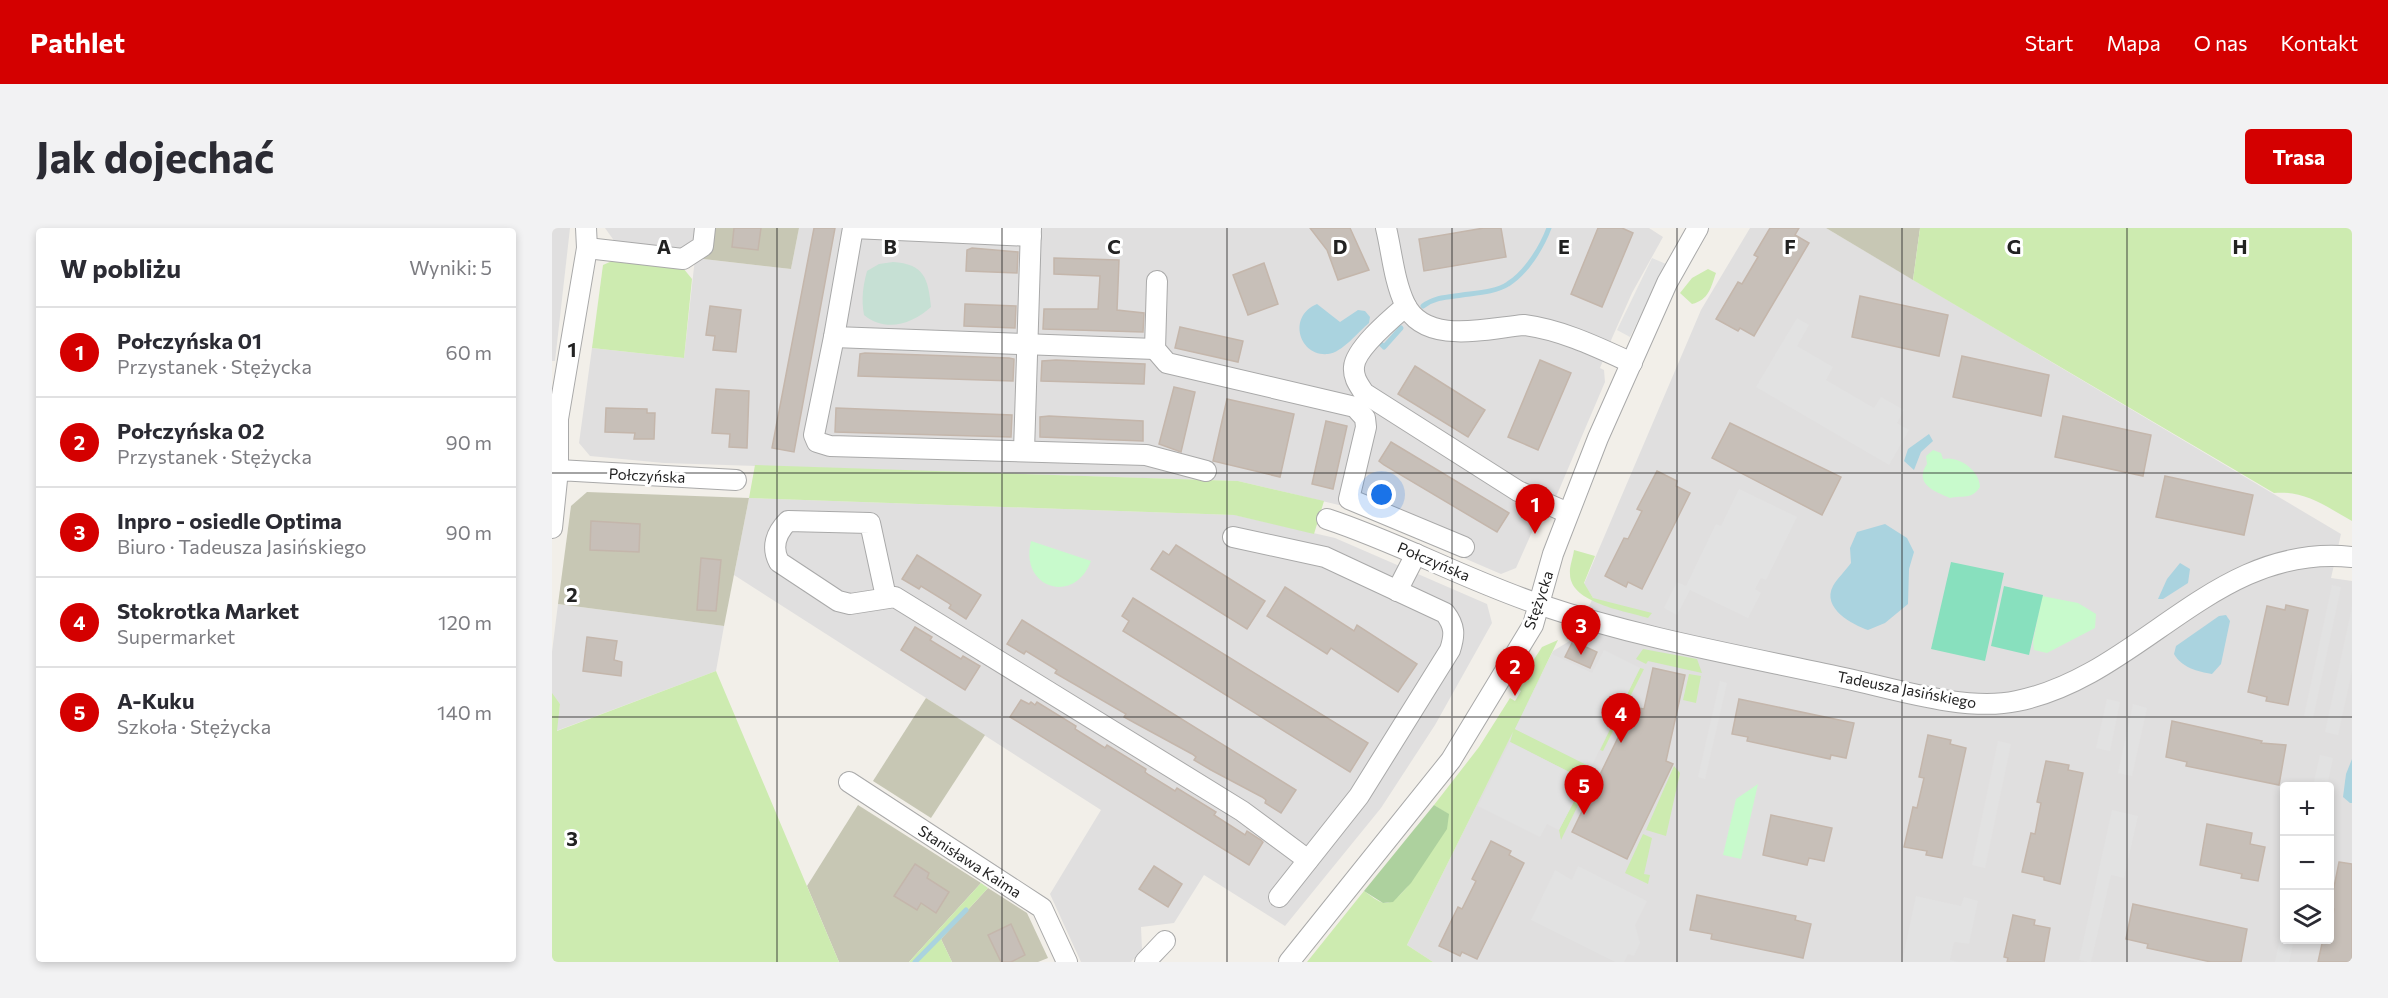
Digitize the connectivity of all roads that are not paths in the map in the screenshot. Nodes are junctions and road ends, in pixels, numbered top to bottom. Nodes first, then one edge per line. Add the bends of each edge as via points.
1 (705, 228) edge
2 (853, 228) edge
3 (1386, 228) edge
4 (1698, 228) edge
5 (1031, 232) edge
6 (586, 238) edge
7 (1156, 281) dead end
8 (1406, 306) junction
9 (834, 337) junction
10 (1028, 344) junction
11 (1155, 349) junction
12 (1632, 363) junction
13 (1024, 451) junction
14 (555, 470) edge
15 (1206, 471) dead end
16 (736, 480) dead end
17 (1349, 499) junction
18 (1568, 513) junction
19 (552, 528) edge
20 (1233, 537) dead end
21 (1464, 548) dead end
22 (1416, 554) junction
23 (2352, 557) edge
24 (1397, 591) junction
25 (886, 597) junction
26 (1539, 605) junction
27 (849, 782) dead end
28 (1308, 860) junction
29 (1279, 897) dead end
30 (1165, 941) dead end
31 (1067, 962) edge
32 (1145, 962) edge
33 (1289, 962) edge

1 - 6 street via 703,246 683,260
2 - 5 street
2 - 9 street
3 - 8 street
4 - 12 street, Stężycka via 1666,284
5 - 10 street
6 - 14 street via 558,419
7 - 11 street
8 - 12 street via 1425,326 1448,331 1524,324 1563,334
8 - 18 street via 1358,354 1354,367 1356,381 1364,393 1518,491
9 - 10 street
9 - 13 street via 814,435 817,442 830,446
10 - 11 street
10 - 13 street
11 - 17 street via 1167,363 1354,407 1361,412 1366,427
12 - 18 street, Stężycka
13 - 15 street via 1146,455
14 - 16 street, Połczyńska
14 - 19 street
17 - 21 street
17 - 22 street, Połczyńska via 1335,522
18 - 26 street, Stężycka
20 - 24 street via 1325,557
22 - 24 street
22 - 26 street, Połczyńska
23 - 26 street, Tadeusza Jasińskiego via 2312,555 2278,561 2234,579 2114,659 2049,693 1991,704 1851,680
24 - 28 street via 1445,613 1453,624 1450,650 1359,796
25 - 25 street via 870,524 788,521 779,530 775,554 779,562 838,601 850,604
25 - 28 street via 895,597 1242,811
26 - 33 street, Stężycka via 1533,625 1451,760
27 - 31 street, Stanisława Kaima via 1042,908
28 - 29 street
30 - 32 street

